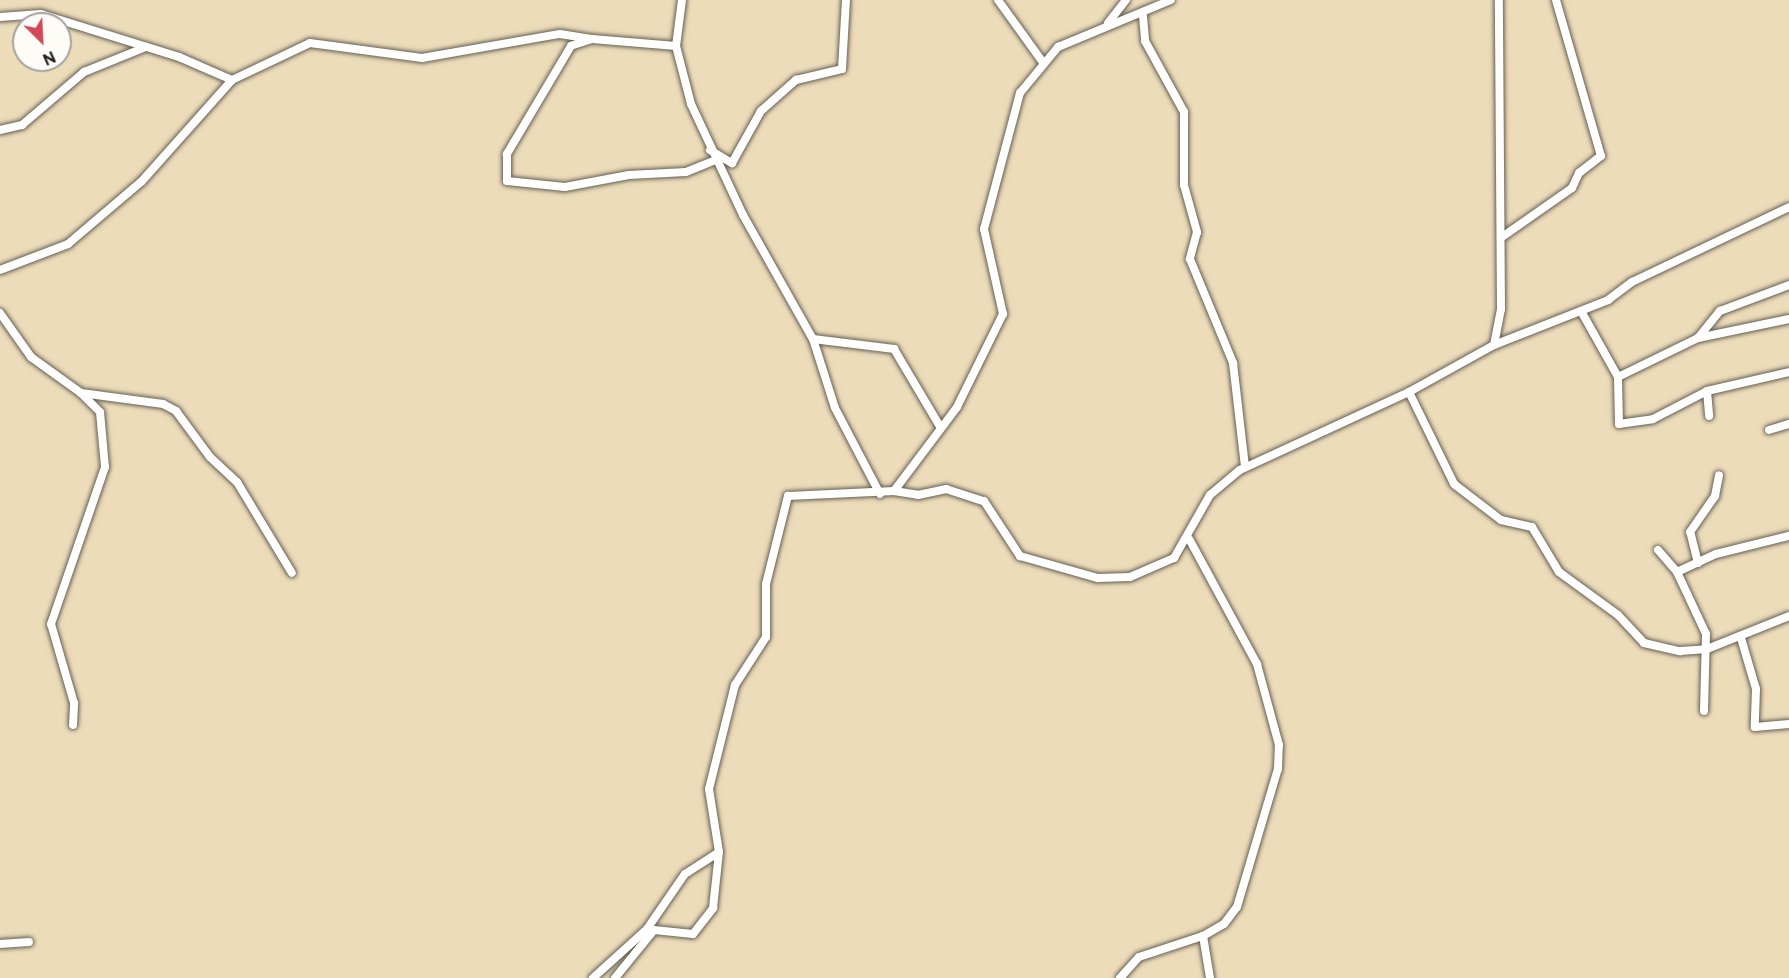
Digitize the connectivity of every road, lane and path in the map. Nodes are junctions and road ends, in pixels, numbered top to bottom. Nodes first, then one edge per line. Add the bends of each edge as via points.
1 (682, 0) edge
2 (846, 0) edge
3 (998, 0) edge
4 (1126, 0) edge
5 (1171, 0) edge
6 (1499, 0) edge
7 (1556, 0) edge
8 (1143, 16) junction
9 (0, 17) edge
10 (1108, 23) junction
11 (592, 39) junction
12 (147, 46) junction
13 (676, 46) junction
14 (1042, 61) junction
15 (232, 80) junction
16 (0, 130) edge
17 (709, 149) junction
18 (715, 160) junction
19 (1789, 207) edge
20 (1502, 237) junction
21 (0, 270) edge
22 (1789, 285) edge
23 (1581, 311) junction
24 (0, 313) edge
25 (1789, 319) edge
26 (1698, 338) junction
27 (813, 339) junction
28 (1494, 345) junction
29 (1789, 372) edge
30 (1618, 377) junction
31 (1707, 391) junction
32 (1409, 392) junction
33 (81, 393) junction
34 (1709, 416) dead end
35 (1789, 424) edge
36 (941, 428) junction
37 (1768, 430) dead end
38 (1245, 467) junction
39 (1719, 475) dead end
40 (894, 491) junction
41 (880, 494) junction
42 (1789, 536) edge
43 (1189, 539) junction
44 (1658, 550) dead end
45 (1698, 563) junction
46 (1677, 572) junction
47 (292, 573) dead end
48 (1789, 616) edge
49 (1741, 638) junction
50 (1707, 649) junction
51 (1704, 711) dead end
52 (1789, 724) edge
53 (73, 725) dead end
54 (719, 852) junction
55 (1203, 936) junction
56 (29, 942) dead end
57 (0, 944) edge
58 (593, 978) edge
59 (615, 978) edge
60 (1120, 978) edge
61 (1210, 978) edge

1 - 13 street
2 - 17 street via 842,69 789,86 761,111 732,163
3 - 14 street
4 - 10 street
5 - 8 street
6 - 20 street
7 - 20 street via 1601,156 1579,173 1572,188
8 - 10 street
8 - 38 street via 1145,41 1184,112 1184,185 1197,232 1190,259 1233,363
9 - 12 street via 41,14
10 - 14 street via 1058,47
11 - 13 street
11 - 15 street via 560,34 422,58 310,43
11 - 18 street via 567,50 545,86 507,154 507,182 565,187 629,175 686,172
12 - 15 street
12 - 16 street via 84,72 22,125
13 - 17 street
14 - 36 street via 1014,111 986,217 985,249 1003,314
15 - 21 street via 110,213 68,244
17 - 18 street
18 - 27 street
19 - 23 street
20 - 28 street via 1501,309
22 - 26 street via 1720,311
23 - 28 street
23 - 30 street
24 - 33 street via 31,357
25 - 26 street
26 - 30 street
27 - 36 street via 894,349
27 - 41 street via 835,408
28 - 32 street
29 - 31 street
30 - 31 street via 1619,424 1653,419
31 - 34 street
32 - 38 street
32 - 50 street via 1448,474 1469,498 1501,520 1532,527 1559,572 1618,615 1644,643 1680,651
33 - 47 street via 163,404 176,411 210,458 237,482
33 - 53 street via 100,412 105,467 51,624 74,703
35 - 37 street
36 - 40 street
38 - 43 street via 1210,495
39 - 45 street via 1715,496 1690,532
40 - 41 street
40 - 43 street via 918,495 946,489 984,501 1020,556 1098,578 1153,570 1174,558
41 - 54 street via 789,496 783,502 772,574 766,584 766,637 735,686 709,789
42 - 45 street
43 - 55 street via 1257,664 1280,757 1237,907 1224,924
44 - 46 street
45 - 46 street
46 - 50 street via 1706,634
48 - 49 street
49 - 50 street
49 - 52 street via 1756,689 1755,728
50 - 51 street
54 - 58 street via 685,874 647,929
54 - 59 street via 713,908 702,926 693,934 654,930
55 - 60 street via 1149,952
55 - 61 street
56 - 57 street

